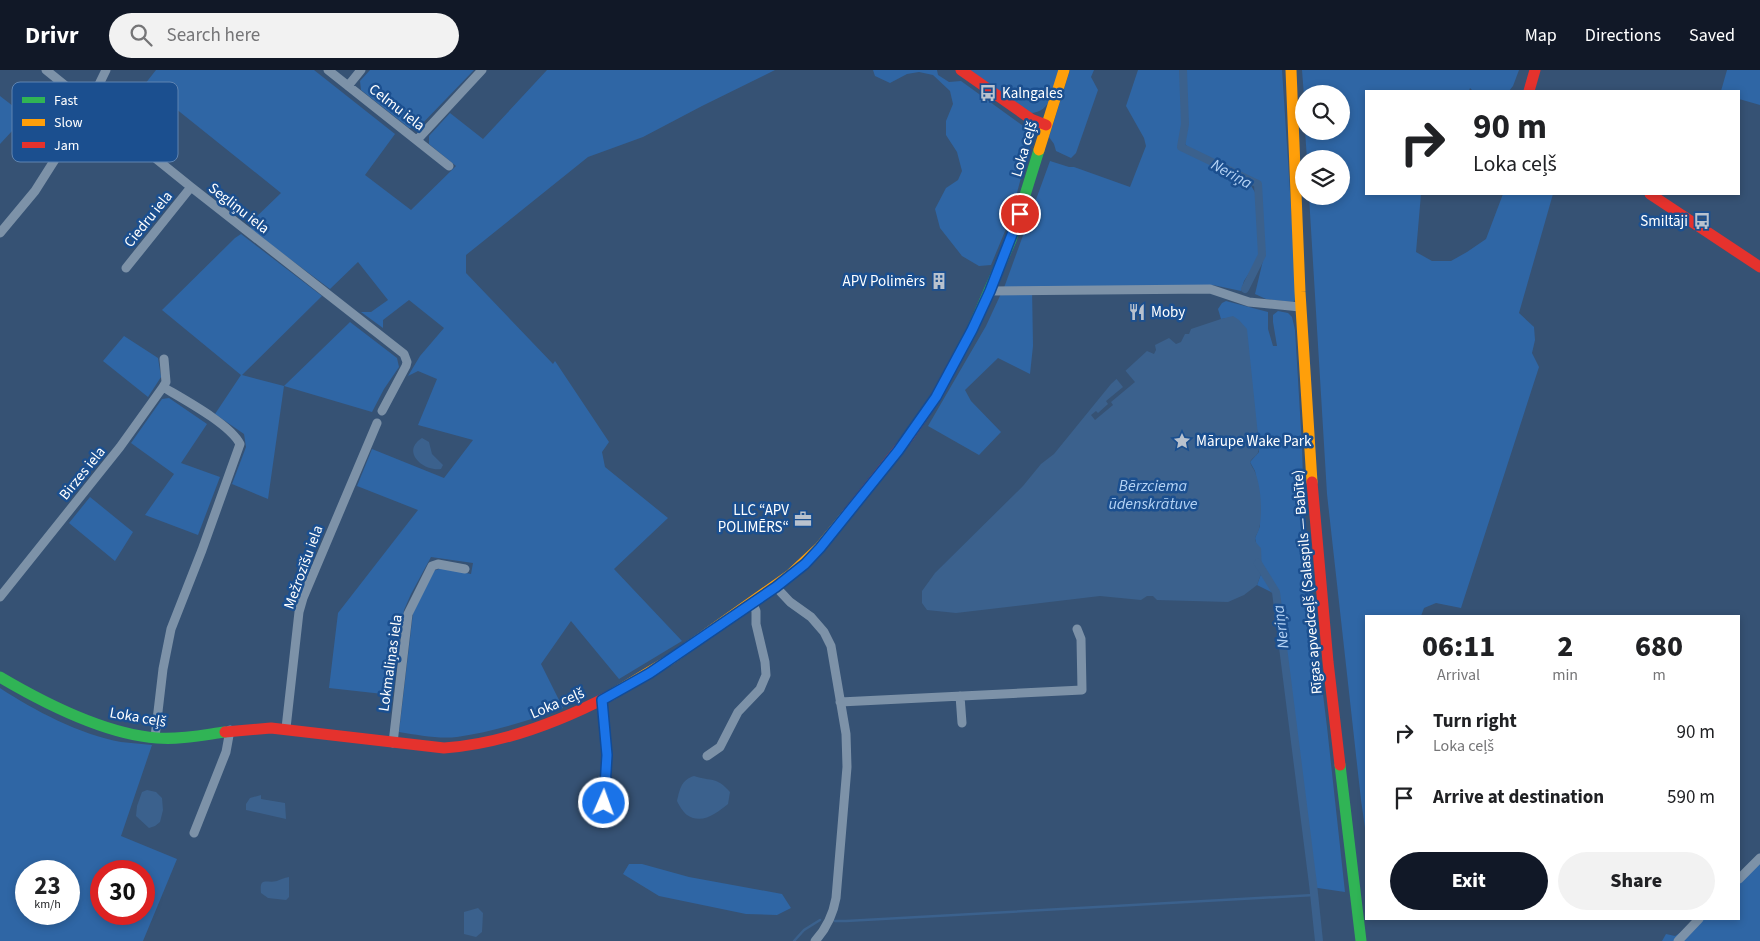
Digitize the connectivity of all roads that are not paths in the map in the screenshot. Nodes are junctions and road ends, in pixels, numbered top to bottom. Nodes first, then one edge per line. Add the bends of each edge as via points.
1 (46, 70) edge
2 (106, 70) edge
3 (328, 70) edge
4 (361, 70) edge
5 (482, 70) edge
6 (961, 70) edge
7 (1064, 70) edge
8 (1291, 70) edge
9 (1535, 70) edge
10 (61, 82) edge
11 (100, 82) edge
12 (348, 86) junction
13 (1529, 90) edge
14 (1046, 126) junction
15 (417, 140) junction
16 (53, 162) edge
17 (160, 162) edge
18 (449, 166) dead end
19 (191, 187) junction
20 (1652, 195) edge
21 (0, 233) edge
22 (1760, 267) edge
23 (126, 268) dead end
24 (990, 291) junction
25 (1300, 307) junction
26 (164, 359) dead end
27 (163, 387) junction
28 (382, 411) dead end
29 (377, 423) dead end
30 (465, 569) dead end
31 (776, 587) junction
32 (0, 597) edge
33 (752, 602) junction
34 (1077, 629) dead end
35 (0, 677) edge
36 (960, 696) junction
37 (602, 700) junction
38 (840, 702) junction
39 (962, 723) dead end
40 (286, 728) junction
41 (230, 730) junction
42 (155, 737) junction
43 (393, 743) junction
44 (706, 756) dead end
45 (604, 818) dead end
46 (194, 832) dead end
47 (1760, 858) edge
48 (1740, 878) edge
49 (1698, 920) edge
50 (814, 941) edge
51 (1361, 941) edge
52 (1678, 941) edge

1 - 10 street, Segliņu iela
2 - 11 street
3 - 12 street, Celmu iela
4 - 12 street
5 - 15 street
6 - 14 main road
7 - 14 main road, Loka ceļš
8 - 25 main road, Rīgas apvedceļš (Salaspils — Babīte)
9 - 13 main road
12 - 15 street, Celmu iela
14 - 24 main road, Loka ceļš via 1020,214
15 - 18 street, Celmu iela
16 - 21 street via 35,191
17 - 19 street, Segliņu iela
19 - 23 street, Ciedru iela
19 - 28 street, Segliņu iela via 404,354 407,362 405,371
20 - 22 main road
24 - 25 street via 1210,288 1249,302
24 - 31 main road, Loka ceļš via 936,397 910,435 820,548
25 - 51 main road, Rīgas apvedceļš (Salaspils — Babīte) via 1328,662
26 - 27 street via 166,382
27 - 32 street, Birzes iela via 120,448
27 - 42 street via 227,429 240,444 171,629
29 - 40 street, Mežrozīšu iela via 301,605
30 - 43 street, Lokmaliņas iela via 438,564 432,566 408,614
31 - 33 main road, Loka ceļš
31 - 38 street via 790,602 811,616 824,632 831,646
33 - 37 main road, Loka ceļš via 650,673
33 - 44 street via 766,675 760,689 738,712 720,747
34 - 36 street via 1081,639 1082,693
35 - 42 main road, Loka ceļš via 40,700 100,726
36 - 38 street
36 - 39 street
37 - 43 main road, Loka ceļš via 507,739 463,748
37 - 45 street via 607,755
38 - 50 street via 846,734 847,767 836,898 830,922
40 - 41 main road, Loka ceļš
40 - 43 main road, Loka ceļš
41 - 42 main road, Loka ceļš via 186,737
41 - 46 street via 226,752
47 - 48 street
49 - 52 street

